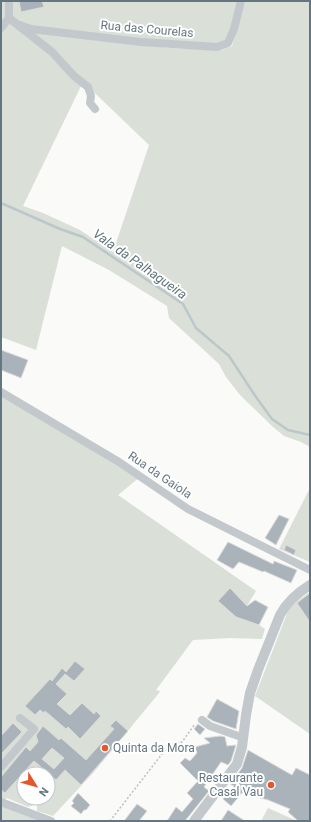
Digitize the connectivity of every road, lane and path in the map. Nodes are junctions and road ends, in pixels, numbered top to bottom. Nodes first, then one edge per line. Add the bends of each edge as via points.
1 (9, 1) edge
2 (241, 1) edge
3 (10, 18) junction
4 (20, 25) junction
5 (1, 28) edge
6 (95, 109) dead end
7 (1, 392) edge
8 (310, 570) edge
9 (310, 585) edge
10 (20, 718) dead end
11 (202, 720) joint
12 (244, 738) junction
13 (1, 767) edge
14 (1, 802) edge
15 (51, 821) edge
16 (110, 821) edge
17 (194, 821) edge

1 - 3 street
2 - 4 street, Rua das Courelas via 228,42 217,47 141,42 31,29
3 - 4 street
3 - 5 street
4 - 6 street via 88,87 92,96 90,103
7 - 8 street, Rua da Gaiola via 119,462 188,509
9 - 12 street via 293,597 280,615 253,682
10 - 13 street via 34,729
11 - 12 street via 210,726
11 - 16 path via 197,720 182,742 169,745
12 - 17 street via 237,764
14 - 15 street

